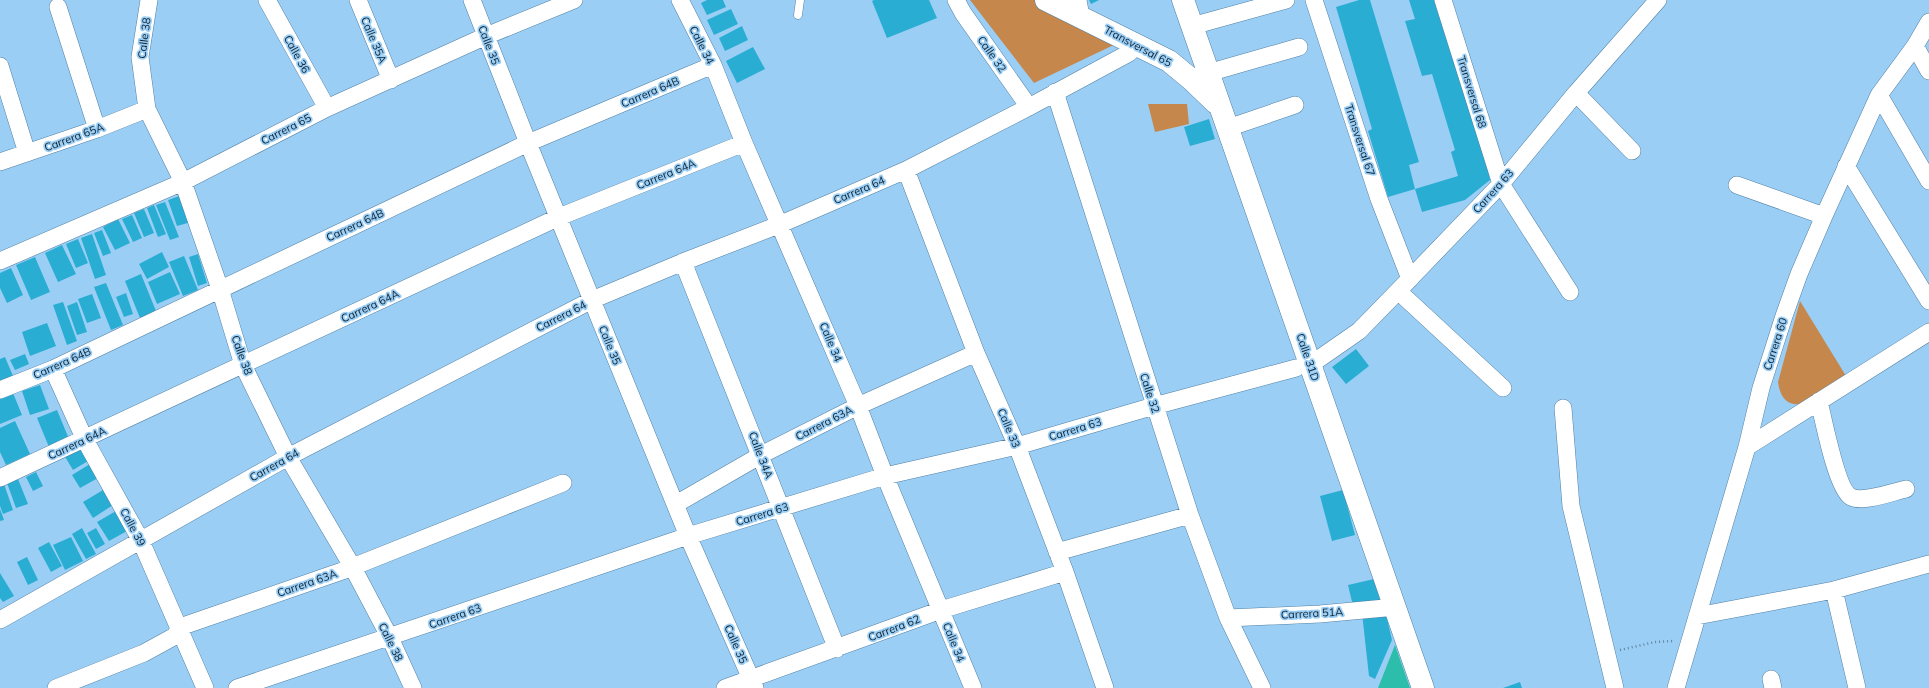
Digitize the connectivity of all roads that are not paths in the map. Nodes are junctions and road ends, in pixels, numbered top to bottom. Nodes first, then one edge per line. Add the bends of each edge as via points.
1 (149, 0) edge
2 (268, 0) edge
3 (358, 0) edge
4 (472, 0) edge
5 (574, 0) edge
6 (680, 0) edge
7 (800, 0) edge
8 (956, 0) edge
9 (1046, 0) edge
10 (1183, 0) edge
11 (1286, 0) edge
12 (1314, 0) edge
13 (1443, 0) edge
14 (1658, 0) edge
15 (58, 7) dead end
16 (1079, 8) edge
17 (798, 15) dead end
18 (1929, 22) edge
19 (1192, 26) junction
20 (486, 36) junction
21 (1137, 45) junction
22 (1299, 46) dead end
23 (1915, 46) junction
24 (713, 65) junction
25 (0, 66) edge
26 (1929, 71) edge
27 (1208, 73) junction
28 (391, 80) junction
29 (1055, 92) junction
30 (1576, 93) junction
31 (1879, 95) junction
32 (1295, 105) dead end
33 (1220, 106) junction
34 (1029, 107) junction
35 (327, 108) junction
36 (147, 109) junction
37 (1228, 128) junction
38 (97, 129) junction
39 (528, 143) junction
40 (744, 143) junction
41 (1632, 151) dead end
42 (27, 153) junction
43 (0, 162) edge
44 (1846, 166) junction
45 (906, 170) junction
46 (1929, 181) edge
47 (183, 182) junction
48 (1501, 184) junction
49 (1737, 185) dead end
50 (1824, 216) junction
51 (559, 217) junction
52 (780, 224) junction
53 (0, 261) edge
54 (684, 262) junction
55 (1410, 279) junction
56 (220, 288) junction
57 (1398, 291) junction
58 (1570, 292) dead end
59 (592, 300) junction
60 (1929, 301) edge
61 (1929, 332) edge
62 (976, 353) junction
63 (243, 365) junction
64 (1303, 366) junction
65 (53, 369) junction
66 (1503, 388) dead end
67 (0, 390) edge
68 (1819, 401) junction
69 (858, 406) junction
70 (1154, 406) junction
71 (1563, 408) dead end
72 (85, 440) junction
73 (1017, 446) junction
74 (1747, 447) junction
75 (761, 455) junction
76 (288, 457) junction
77 (885, 476) junction
78 (0, 478) edge
79 (563, 483) dead end
80 (1906, 489) dead end
81 (676, 504) junction
82 (781, 509) junction
83 (1190, 515) junction
84 (688, 536) junction
85 (140, 539) junction
86 (1057, 552) junction
87 (1929, 564) edge
88 (352, 566) junction
89 (1065, 572) junction
90 (1834, 590) junction
91 (1396, 607) junction
92 (941, 610) junction
93 (1697, 616) junction
94 (1228, 618) junction
95 (0, 620) edge
96 (180, 627) junction
97 (390, 638) junction
98 (837, 649) junction
99 (753, 684) edge
100 (56, 688) edge
101 (205, 688) edge
102 (237, 688) edge
103 (413, 688) edge
104 (725, 688) edge
105 (973, 688) edge
106 (1105, 688) edge
107 (1262, 688) edge
108 (1423, 688) edge
109 (1615, 688) edge
110 (1676, 688) edge
111 (1857, 688) edge

1 - 36 street, Calle 38 via 140,57
2 - 35 street, Calle 36
3 - 28 street, Calle 35A
4 - 20 street, Calle 35
5 - 20 street, Carrera 65
6 - 24 street, Calle 34
7 - 17 lane
8 - 34 street, Calle 32
9 - 16 street, Transversal 65
10 - 19 street, Calle 31D
11 - 19 street
12 - 55 street, Transversal 67 via 1379,199
13 - 48 street, Transversal 68
14 - 30 street, Carrera 63
15 - 38 street
16 - 21 street, Transversal 65
18 - 23 street, Carrera 60
19 - 27 street, Calle 31D
20 - 28 street, Carrera 65
20 - 39 street, Calle 35
21 - 29 street, Carrera 64 via 1129,53
21 - 33 street, Transversal 65 via 1180,69
22 - 27 street
23 - 26 street
23 - 31 street, Carrera 60
24 - 39 street, Carrera 64B
24 - 40 street, Calle 34
25 - 42 street
27 - 33 street, Calle 31D
28 - 35 street, Carrera 65
29 - 34 street, Carrera 64
29 - 70 street, Calle 32
30 - 41 street
30 - 48 street, Carrera 63
31 - 44 street, Carrera 60
31 - 46 street
32 - 37 street
33 - 37 street, Calle 31D
34 - 45 street, Carrera 64
35 - 47 street, Carrera 65
36 - 38 street, Carrera 65A
36 - 47 street, Calle 38
37 - 64 street, Calle 31D
38 - 42 street, Carrera 65A
39 - 51 street, Calle 35
39 - 56 street, Carrera 64B
40 - 51 street, Carrera 64A
40 - 52 street, Calle 34
42 - 43 street, Carrera 65A
44 - 50 street, Carrera 60
44 - 60 street
45 - 52 street, Carrera 64
45 - 62 street, Calle 33
47 - 53 street, Carrera 65
47 - 56 street, Calle 38
48 - 55 street, Carrera 63
48 - 58 street, Transversal 68
49 - 50 street
50 - 74 street, Carrera 60 via 1784,316 1761,388
51 - 59 street, Calle 35
51 - 63 street, Carrera 64A
52 - 54 street, Carrera 64
52 - 69 street, Calle 34
54 - 59 street, Carrera 64
54 - 75 street, Calle 34A
55 - 57 street, Carrera 63
56 - 63 street, Calle 38
56 - 65 street, Carrera 64B
57 - 64 street, Carrera 63 via 1359,331
57 - 66 street
59 - 76 street, Carrera 64
59 - 81 street, Calle 35
61 - 68 street
62 - 69 street, Carrera 63A
62 - 73 street, Calle 33
63 - 72 street, Carrera 64A
63 - 76 street, Calle 38
64 - 70 street, Carrera 63
64 - 91 street, Calle 31D
65 - 67 street, Carrera 64B
65 - 72 street, Calle 39
68 - 74 street
68 - 80 street via 1838,476 1846,493 1863,499
69 - 75 street, Carrera 63A
69 - 77 street, Calle 34
70 - 73 street, Carrera 63
70 - 83 street, Calle 32
71 - 109 street via 1571,506
72 - 78 street, Carrera 64A
72 - 85 street, Calle 39
73 - 77 street, Carrera 63
73 - 86 street, Calle 33
74 - 93 street, Carrera 60
75 - 81 street, Carrera 63A
75 - 82 street, Calle 34A
76 - 85 street, Carrera 64
76 - 88 street, Calle 38
77 - 82 street, Carrera 63
77 - 92 street, Calle 34
79 - 88 street, Carrera 63A
81 - 84 street, Calle 35
82 - 84 street, Carrera 63
82 - 98 street, Calle 34A
83 - 86 street
83 - 94 street, Calle 32
84 - 97 street, Carrera 63
84 - 99 street, Calle 35
85 - 95 street, Carrera 64
85 - 96 street, Calle 39
86 - 89 street, Calle 33
87 - 90 street
88 - 96 street, Carrera 63A
88 - 97 street, Calle 38
89 - 92 street, Carrera 62
89 - 106 street, Calle 33
90 - 93 street
90 - 111 street
91 - 94 street, Carrera 51A via 1320,614
91 - 108 street, Calle 31D
92 - 98 street, Carrera 62
92 - 105 street, Calle 34
93 - 110 street, Carrera 60
94 - 107 street, Calle 32
96 - 100 street, Carrera 63A via 175,636 144,653
96 - 101 street, Calle 39
97 - 102 street, Carrera 63
97 - 103 street, Calle 38
98 - 99 street, Carrera 62
99 - 104 street, Carrera 62

